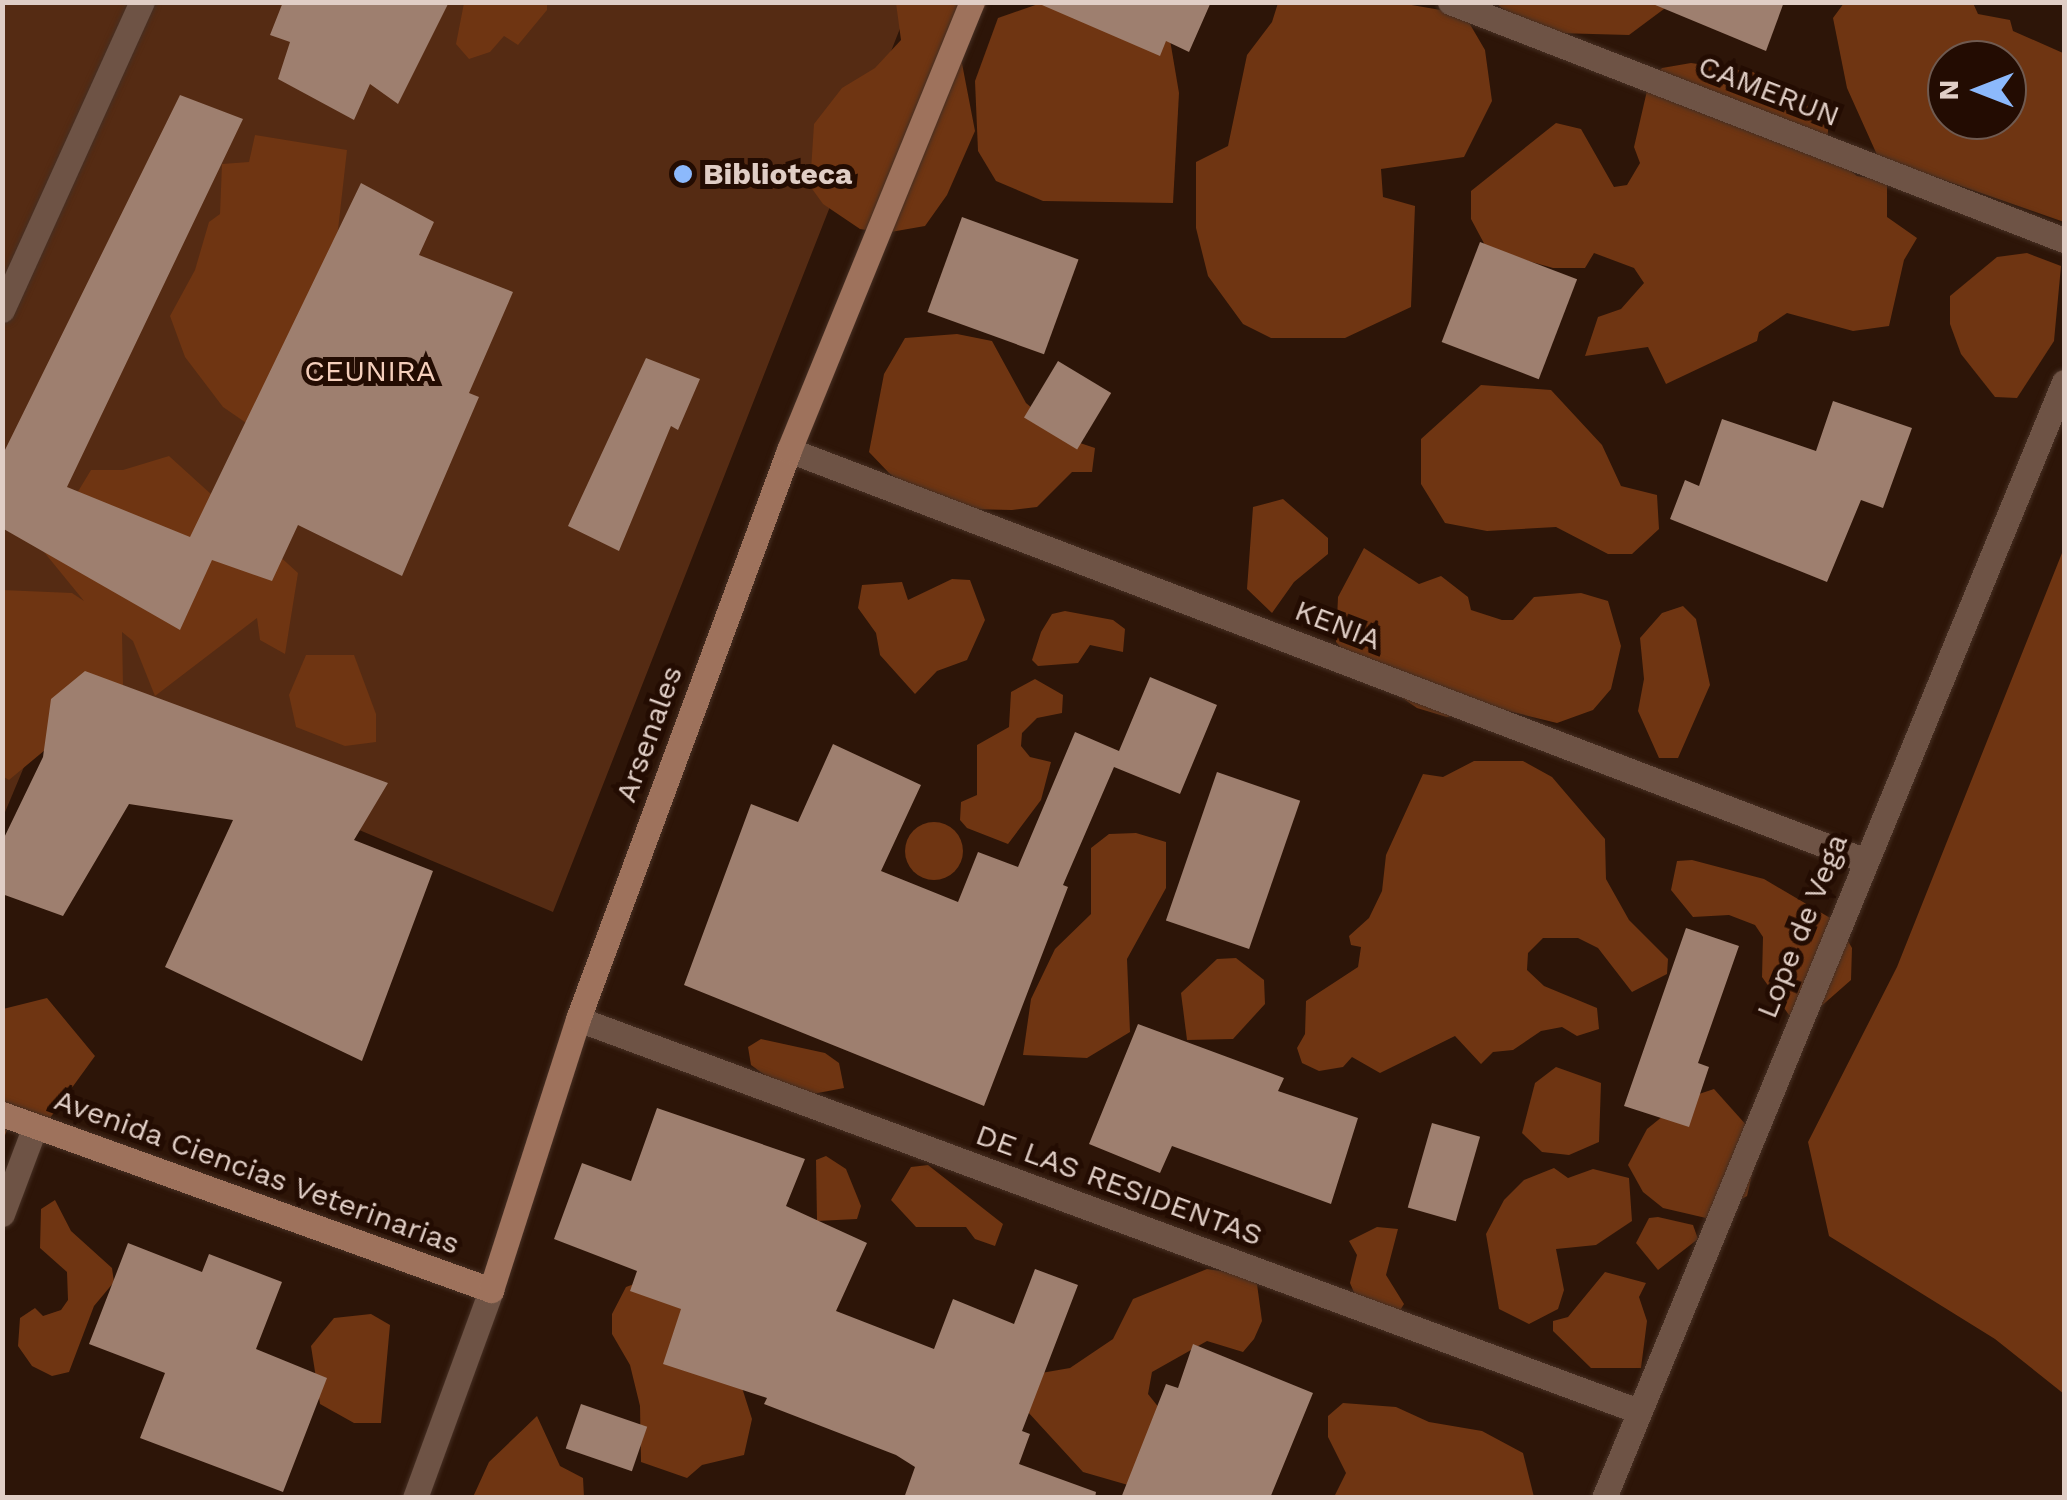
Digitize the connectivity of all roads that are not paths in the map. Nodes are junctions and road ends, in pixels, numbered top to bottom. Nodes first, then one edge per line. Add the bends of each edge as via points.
1 (142, 2) edge
2 (972, 2) edge
3 (1450, 2) edge
4 (2064, 240) edge
5 (2, 310) edge
6 (2064, 382) edge
7 (790, 450) junction
8 (1864, 860) junction
9 (578, 1019) junction
10 (2, 1114) edge
11 (35, 1126) junction
12 (2, 1214) edge
13 (490, 1290) junction
14 (1638, 1412) junction
15 (415, 1498) edge
16 (1604, 1498) edge

1 - 5 street
2 - 7 main road, Arsenales
3 - 4 street, CAMERUN
6 - 8 street, Lope de Vega
7 - 8 street, KENIA
7 - 9 main road, Arsenales
8 - 14 street, Lope de Vega
9 - 13 main road, Arsenales
9 - 14 street, DE LAS RESIDENTAS
10 - 11 main road, Avenida Ciencias Veterinarias
11 - 12 street
11 - 13 main road, Avenida Ciencias Veterinarias
13 - 15 street, Arsenales
14 - 16 street, Lope de Vega

